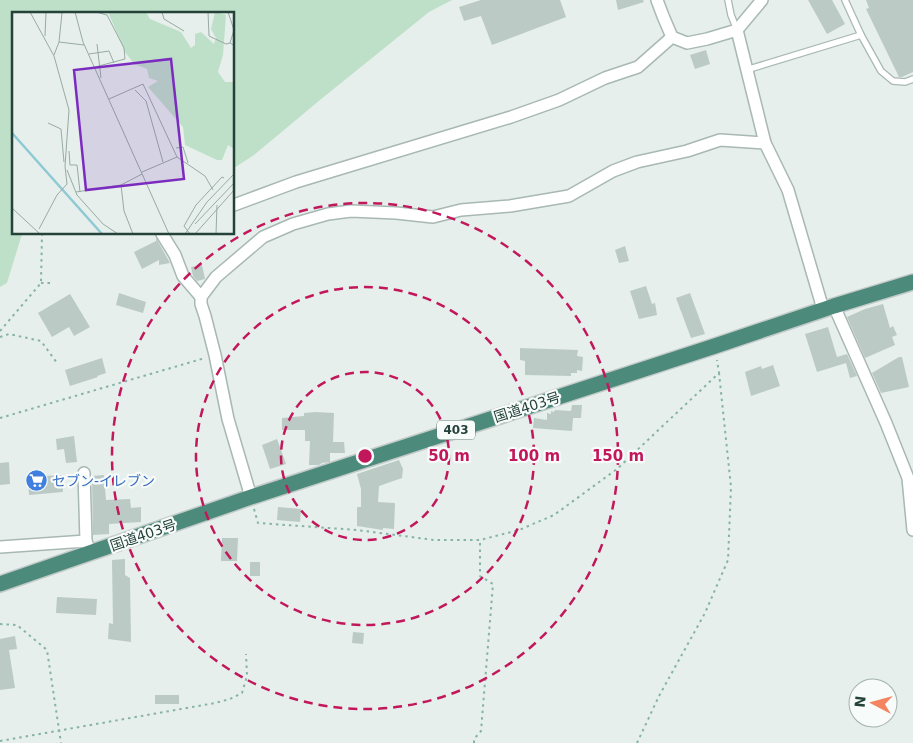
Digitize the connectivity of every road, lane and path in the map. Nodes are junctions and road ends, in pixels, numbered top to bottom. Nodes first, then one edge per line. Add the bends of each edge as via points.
1 (658, 0) edge
2 (728, 0) edge
3 (762, 0) edge
4 (845, 0) edge
5 (737, 30) junction
6 (861, 35) junction
7 (672, 37) junction
8 (746, 70) junction
9 (913, 79) edge
10 (765, 144) junction
11 (235, 205) edge
12 (42, 235) edge
13 (163, 235) edge
14 (913, 282) edge
15 (41, 283) junction
16 (54, 283) dead end
17 (201, 297) junction
18 (829, 308) junction
19 (0, 331) edge
20 (0, 337) edge
21 (715, 346) junction
22 (215, 355) junction
23 (57, 363) dead end
24 (719, 373) junction
25 (0, 418) edge
26 (84, 473) dead end
27 (910, 478) edge
28 (251, 497) junction
29 (913, 530) edge
30 (480, 540) junction
31 (0, 547) edge
32 (88, 547) junction
33 (0, 584) edge
34 (0, 624) edge
35 (246, 654) dead end
36 (59, 730) junction
37 (0, 741) edge
38 (61, 743) edge
39 (474, 743) edge
40 (638, 743) edge

1 - 7 street
2 - 5 lane
3 - 5 street
4 - 6 lane
5 - 7 street via 688,43
5 - 8 street
6 - 8 lane
6 - 9 lane via 881,71 893,81
7 - 11 street via 638,66 559,100 296,182
8 - 10 street
10 - 17 street via 720,140 637,162 613,171 569,196 510,206 433,216 351,210 328,214 263,237 216,277
10 - 18 street via 788,190
12 - 15 path
13 - 17 street via 183,276
14 - 18 highway, 国道403号 / 403
15 - 16 path
15 - 19 path
17 - 22 street
18 - 21 highway, 国道403号 / 403
18 - 27 street
20 - 23 path via 10,334 41,340
21 - 24 path
21 - 28 highway, 国道403号 / 403
22 - 25 path
22 - 28 street via 228,419
24 - 30 path via 618,469 554,515 519,530
24 - 40 path via 731,487 728,560 705,613
26 - 32 street
27 - 29 street
28 - 30 path via 258,523 358,530 434,540
28 - 32 highway, 国道403号 / 403
30 - 39 path via 480,576 493,584 481,731
31 - 32 street
32 - 33 highway, 国道403号 / 403
34 - 36 path via 17,625 47,650
35 - 36 path via 247,676 242,693 230,699
36 - 37 path
36 - 38 path

